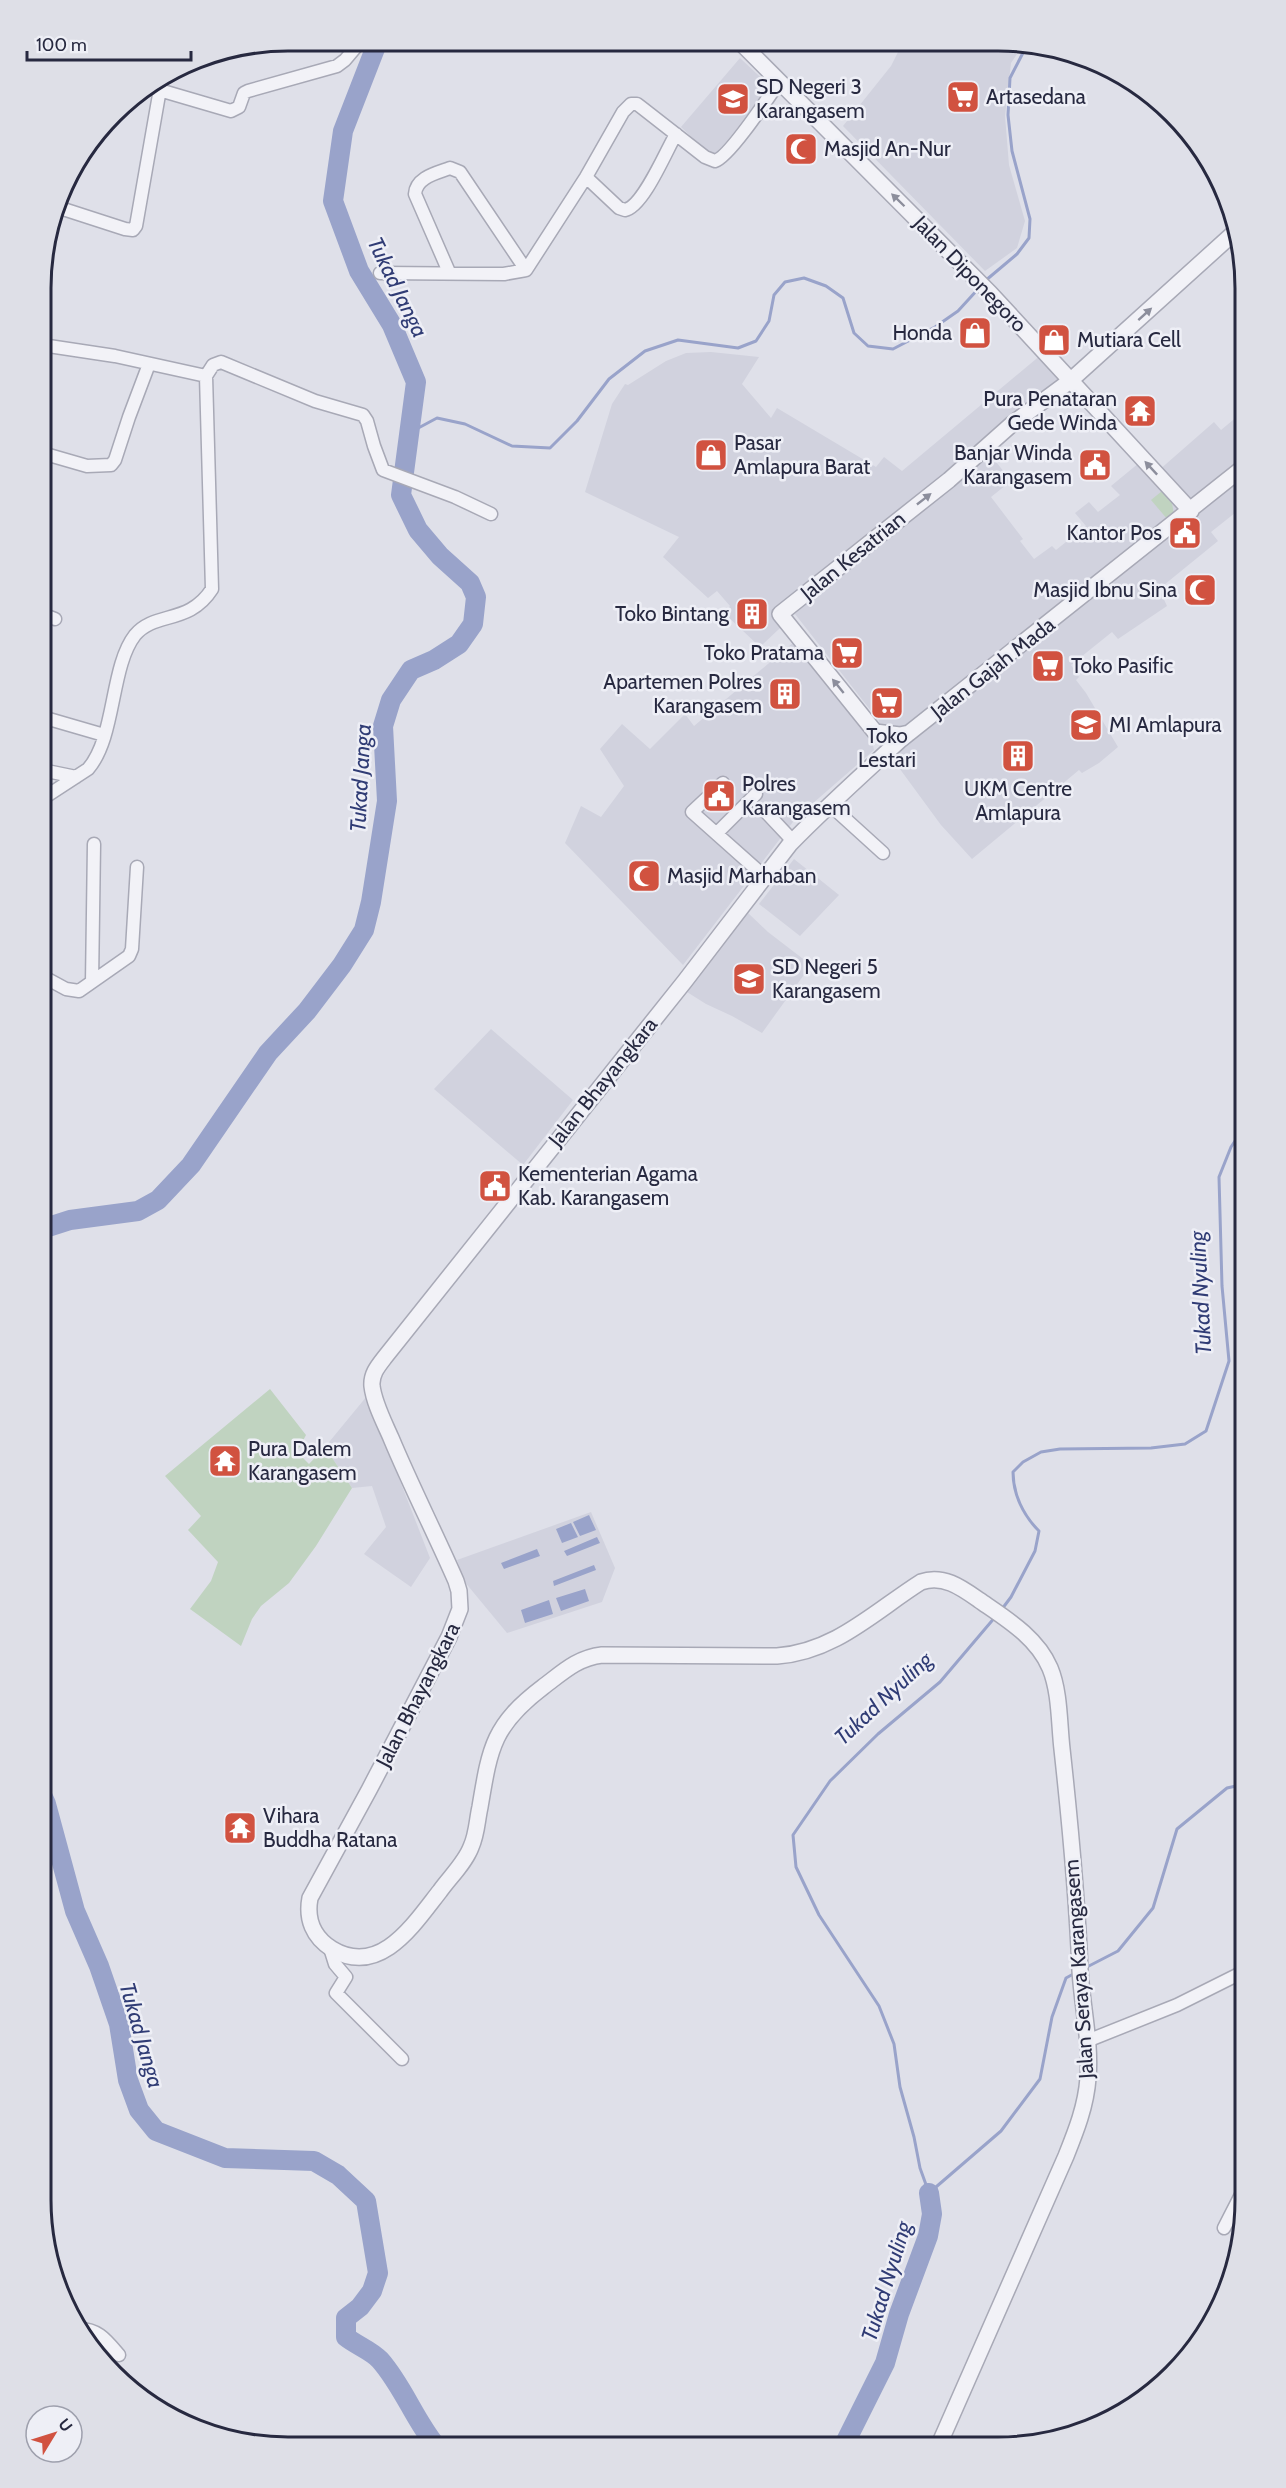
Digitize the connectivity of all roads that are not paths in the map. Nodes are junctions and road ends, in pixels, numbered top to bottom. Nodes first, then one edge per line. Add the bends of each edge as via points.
1 (353, 51) edge
2 (749, 51) edge
3 (779, 82) junction
4 (159, 89) edge
5 (153, 93) edge
6 (676, 134) junction
7 (586, 177) junction
8 (65, 210) edge
9 (1229, 237) edge
10 (525, 270) junction
11 (449, 272) junction
12 (380, 273) dead end
13 (51, 346) edge
14 (149, 364) junction
15 (206, 376) junction
16 (1070, 381) junction
17 (51, 456) edge
18 (1235, 474) edge
19 (1191, 511) junction
20 (491, 514) dead end
21 (51, 617) edge
22 (55, 619) dead end
23 (51, 720) edge
24 (875, 732) junction
25 (909, 733) junction
26 (104, 735) junction
27 (881, 758) junction
28 (51, 772) edge
29 (76, 777) junction
30 (723, 783) dead end
31 (51, 793) edge
32 (756, 794) dead end
33 (830, 804) junction
34 (764, 810) dead end
35 (717, 833) junction
36 (793, 841) junction
37 (94, 844) dead end
38 (883, 853) dead end
39 (137, 867) dead end
40 (765, 877) junction
41 (51, 980) edge
42 (92, 982) junction
43 (330, 1948) junction
44 (1235, 1976) edge
45 (1087, 2041) junction
46 (402, 2059) dead end
47 (1235, 2207) edge
48 (1224, 2228) dead end
49 (90, 2330) edge
50 (119, 2355) dead end
51 (942, 2437) edge

1 - 4 street via 338,66 248,91 239,107 231,111
2 - 3 street, Jalan Diponegoro
3 - 6 street via 719,160 711,162
16 -> 3 street, Jalan Diponegoro via 969,271
5 - 8 street via 133,230
6 - 7 street via 637,104 631,104
6 - 7 street via 644,192 630,209 620,208
7 - 10 street
16 -> 9 street
10 - 11 street via 504,274
10 - 11 street via 460,172 450,168 422,180 415,188
11 - 12 street
13 - 14 street
14 - 15 street
14 - 17 street via 111,465 87,466
15 - 20 street via 221,362 315,401 358,412 368,421 383,470
15 - 26 street via 212,589 185,614 151,625 136,635 124,658
19 -> 16 street, Jalan Diponegoro
24 -> 16 street, Jalan Kesatrian via 780,614
18 - 19 street, Jalan Gajah Mada
19 - 25 street, Jalan Gajah Mada
21 - 22 street
23 - 26 street
24 - 25 street
24 - 27 street
25 - 27 street, Jalan Gajah Mada
26 - 29 street via 93,763
27 - 33 street, Jalan Bhayangkara
28 - 29 street
29 - 31 street
30 - 35 street via 692,812
32 - 35 street
33 - 36 street, Jalan Bhayangkara
33 - 38 street
34 - 36 street
35 - 40 street
36 - 40 street, Jalan Bhayangkara
37 - 42 street
39 - 42 street via 132,949 129,956
40 - 43 street, Jalan Bhayangkara via 460,1260 373,1376 373,1393 381,1414 456,1581 460,1609 419,1697 310,1898 310,1923
41 - 42 street via 74,992
43 - 45 street, Jalan Seraya Karangasem via 357,1956 378,1954 392,1946 418,1919 471,1849 490,1750 503,1725 526,1699 570,1665 602,1654 791,1655 823,1646 921,1582 939,1580 959,1587 1010,1622 1045,1659 1054,1682
43 - 46 street via 335,1964 346,1977 336,1993
44 - 45 street via 1177,2005
45 - 51 street, Jalan Seraya Karangasem via 1087,2088 1078,2127
47 - 48 street
49 - 50 street via 98,2333

